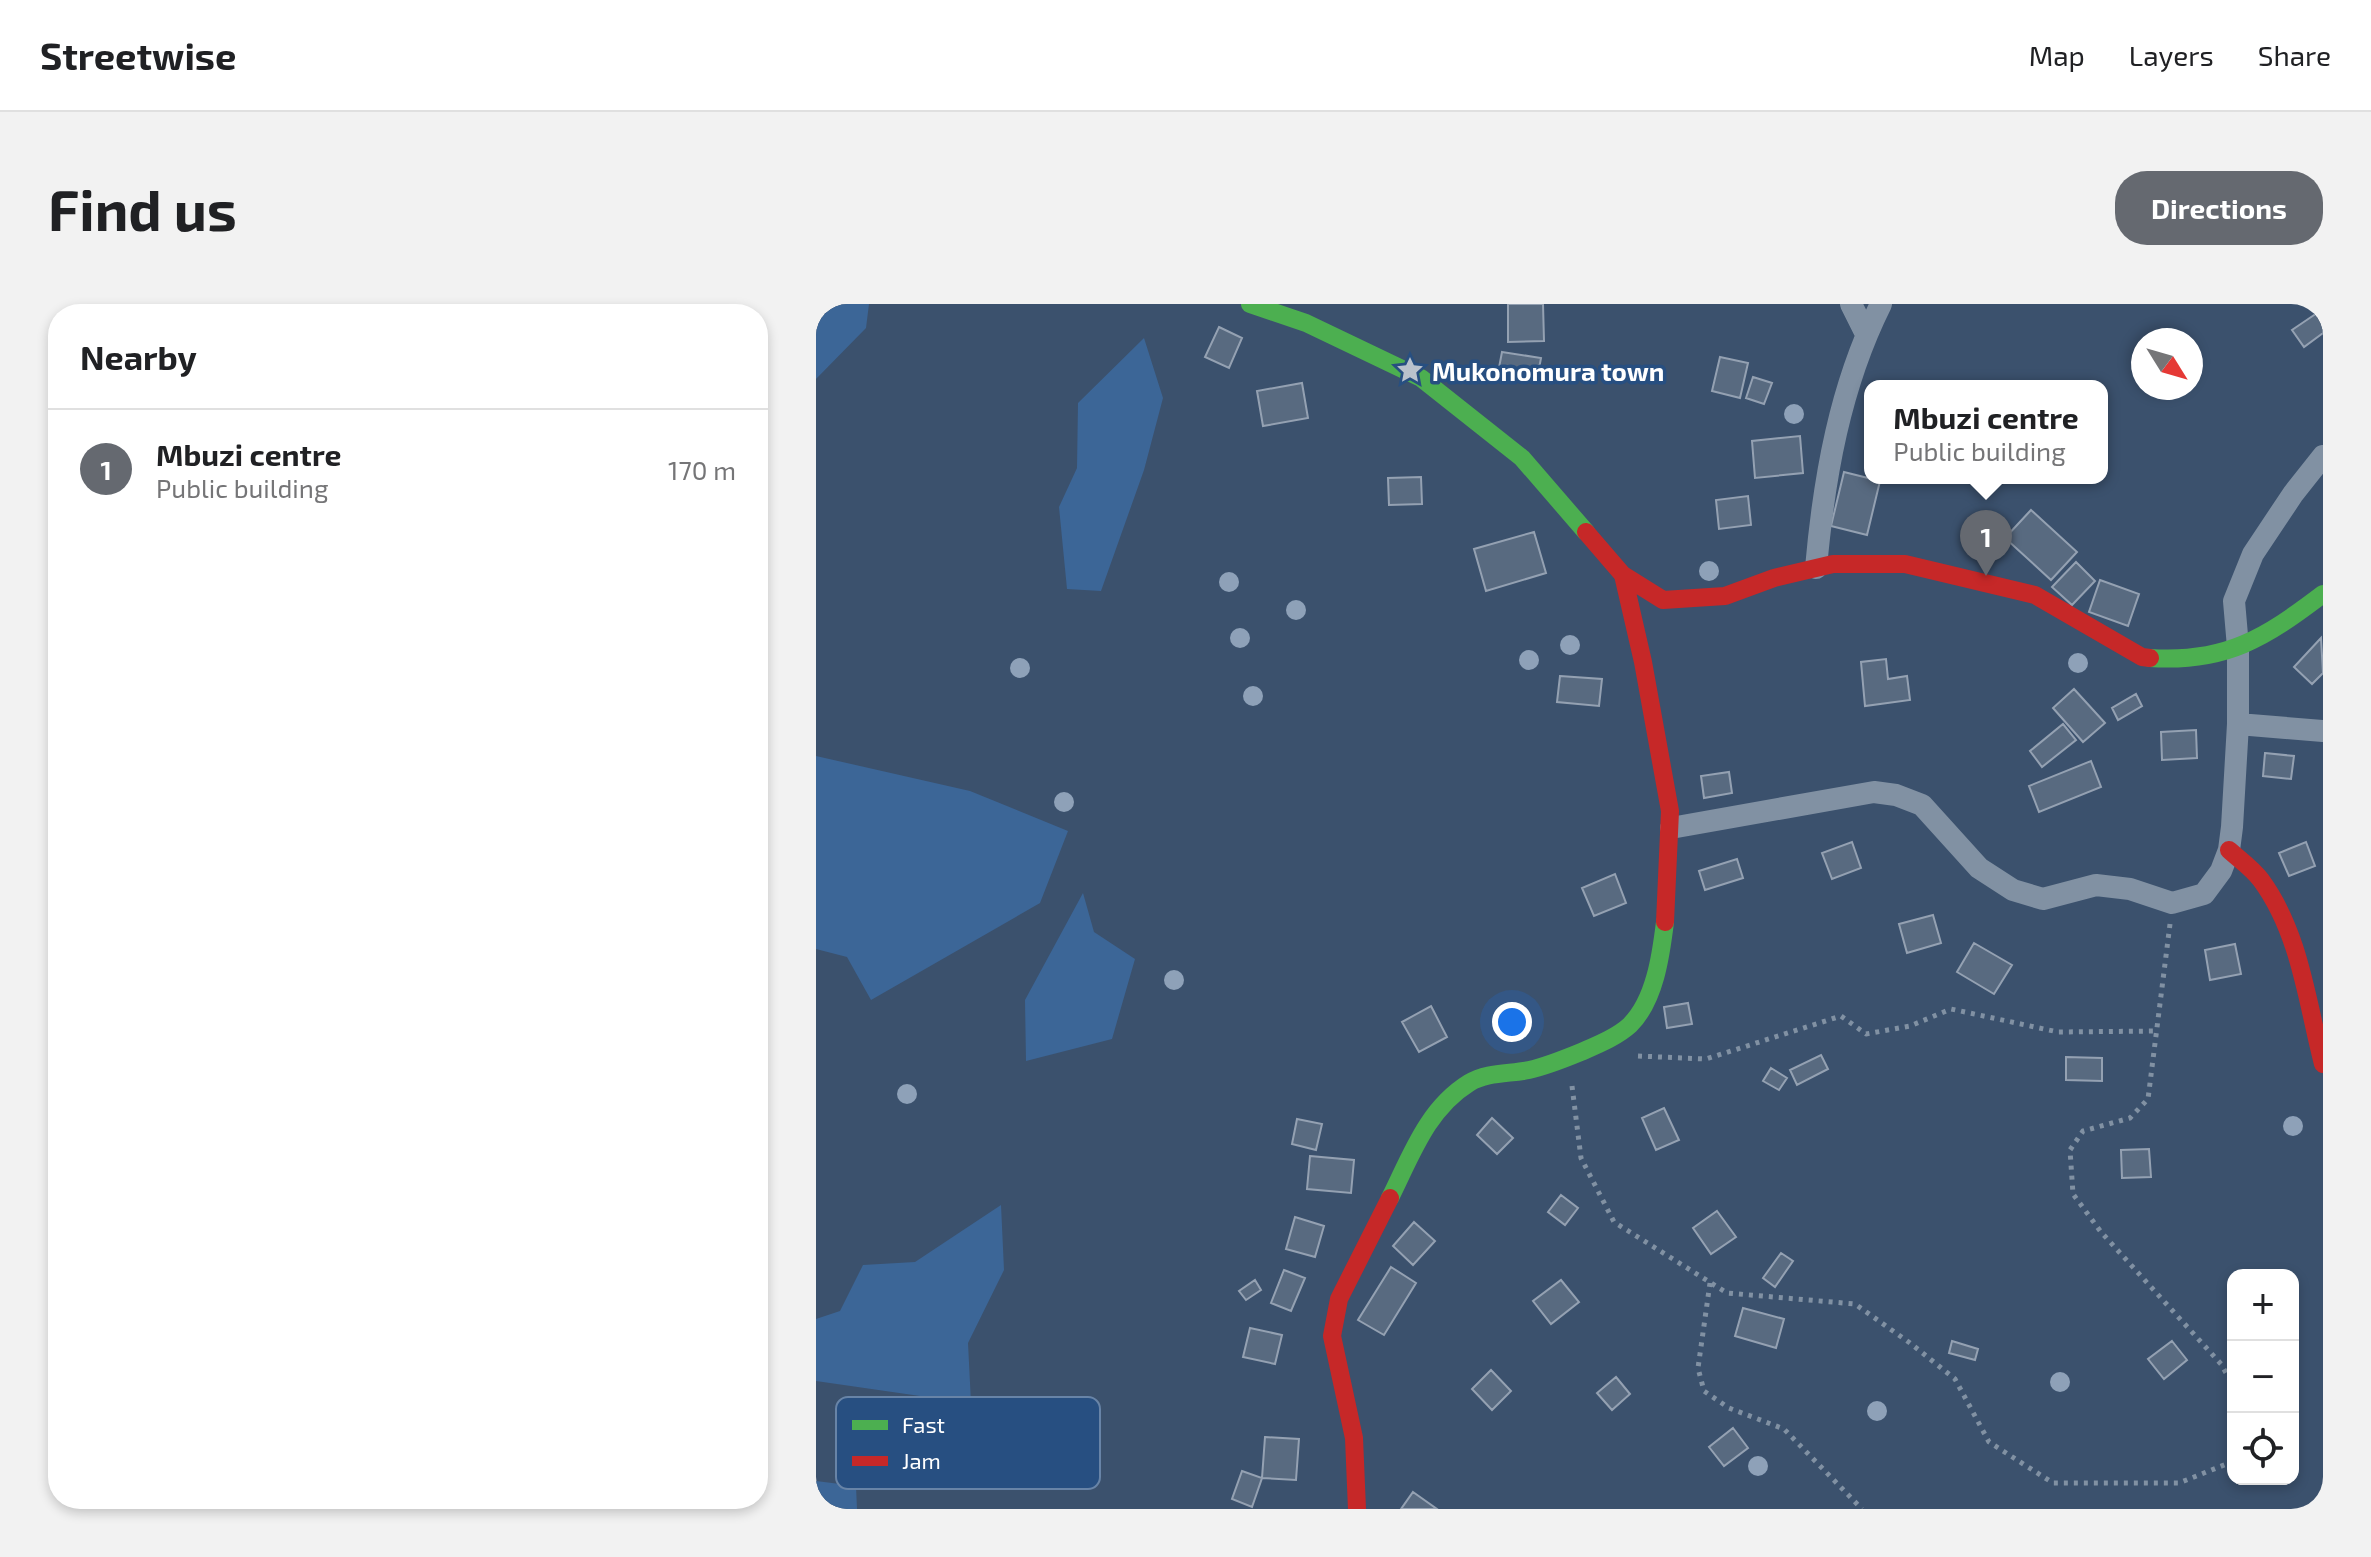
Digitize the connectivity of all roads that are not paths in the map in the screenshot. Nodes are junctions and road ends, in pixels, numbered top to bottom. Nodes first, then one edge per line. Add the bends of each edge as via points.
1 (1250, 304) edge
2 (1851, 304) edge
3 (1881, 304) edge
4 (1866, 334) junction
5 (2323, 456) edge
6 (1816, 568) junction
7 (1623, 575) junction
8 (2323, 594) edge
9 (2238, 647) junction
10 (2238, 724) junction
11 (2323, 731) edge
12 (1671, 828) junction
13 (2229, 850) junction
14 (2323, 1064) edge
15 (1357, 1509) edge

1 - 7 street via 1306,323 1421,378 1522,458
2 - 4 street
3 - 4 street
4 - 6 street via 1835,433
5 - 9 street via 2253,554 2234,601
6 - 7 street via 1725,596 1663,600
6 - 9 street via 1905,564 2035,595 2142,657 2206,656
7 - 12 street
8 - 9 street via 2278,628
9 - 10 street
10 - 11 street
10 - 13 street
12 - 13 street via 1874,792 1896,795 1922,805 1979,868 2013,890 2043,899 2096,885 2172,903 2204,894
12 - 15 street via 1663,945 1644,1002 1630,1025 1535,1069 1479,1077 1452,1096 1430,1118 1339,1299 1332,1336 1354,1438
13 - 14 street via 2261,879 2285,923 2303,969

